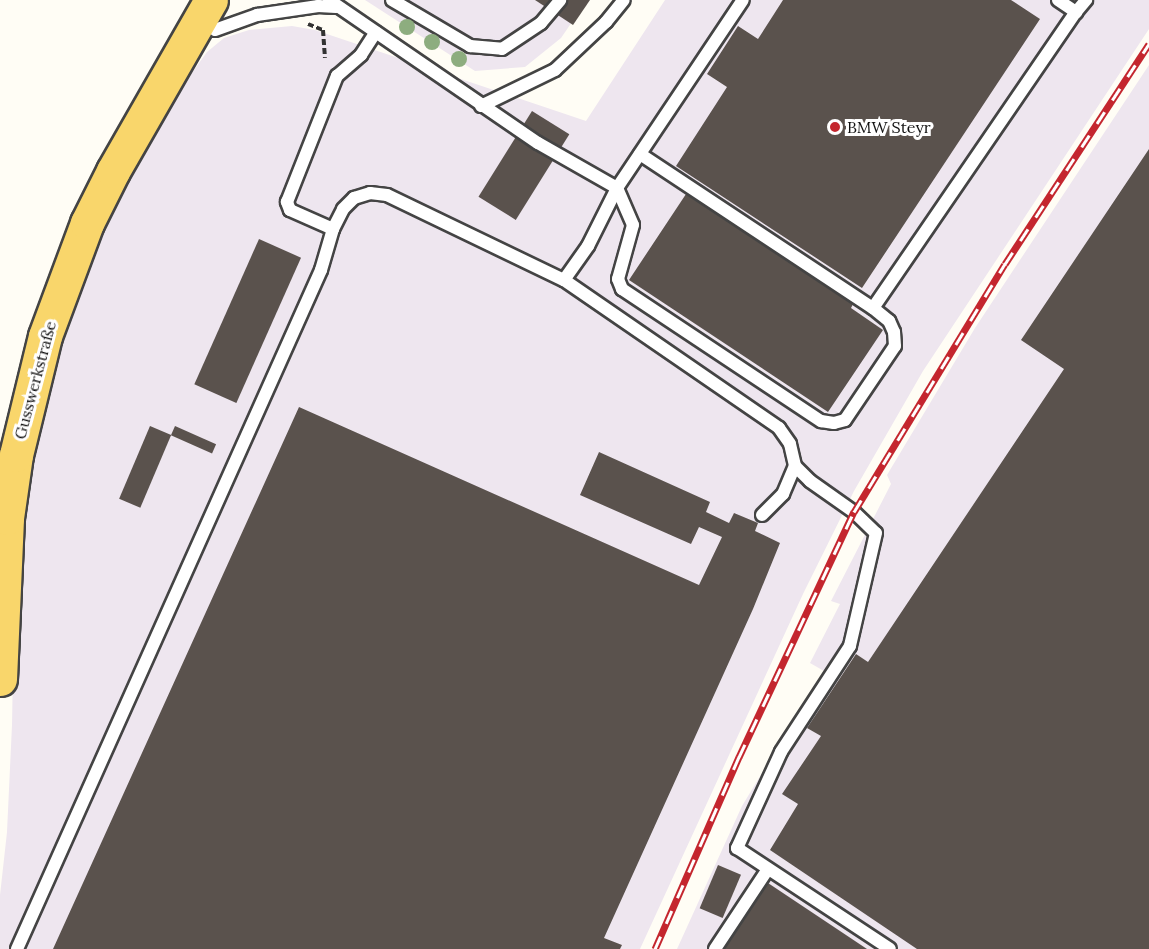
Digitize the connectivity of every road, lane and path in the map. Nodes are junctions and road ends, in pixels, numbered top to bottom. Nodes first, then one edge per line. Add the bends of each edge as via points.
1 (236, 0) edge
2 (300, 0) edge
3 (393, 0) edge
4 (560, 0) edge
5 (624, 0) edge
6 (743, 0) edge
7 (1058, 0) edge
8 (1086, 0) edge
9 (328, 4) edge
10 (1076, 12) junction
11 (213, 15) edge
12 (376, 32) junction
13 (481, 106) junction
14 (640, 154) junction
15 (617, 188) junction
16 (333, 229) junction
17 (564, 280) junction
18 (873, 308) junction
19 (795, 466) junction
20 (762, 515) dead end
21 (0, 679) edge
22 (768, 869) junction
23 (17, 949) edge
24 (715, 949) edge
25 (890, 949) edge

1 - 11 main road, Gusswerkstraße
2 - 9 lane
3 - 4 lane via 470,46 502,49 541,23
5 - 13 lane via 555,70
6 - 14 lane
7 - 10 lane
8 - 10 lane
9 - 11 lane via 257,15
9 - 12 lane
10 - 18 lane
11 - 21 main road, Gusswerkstraße via 197,21 154,104 113,171 87,223 45,336 16,455 6,518
12 - 13 lane
12 - 16 lane via 361,55 338,76 287,202 290,210
13 - 15 lane
14 - 15 lane
14 - 18 lane
15 - 17 lane via 588,246
15 - 18 lane via 633,225 618,279 622,289 821,421 845,420 896,345 889,321
16 - 17 lane via 354,198 370,193 387,195
16 - 23 lane via 321,270
17 - 19 lane via 779,428 790,444
19 - 20 lane via 783,494
19 - 22 lane via 876,533 850,646 781,752 737,848
22 - 24 lane
22 - 25 lane

